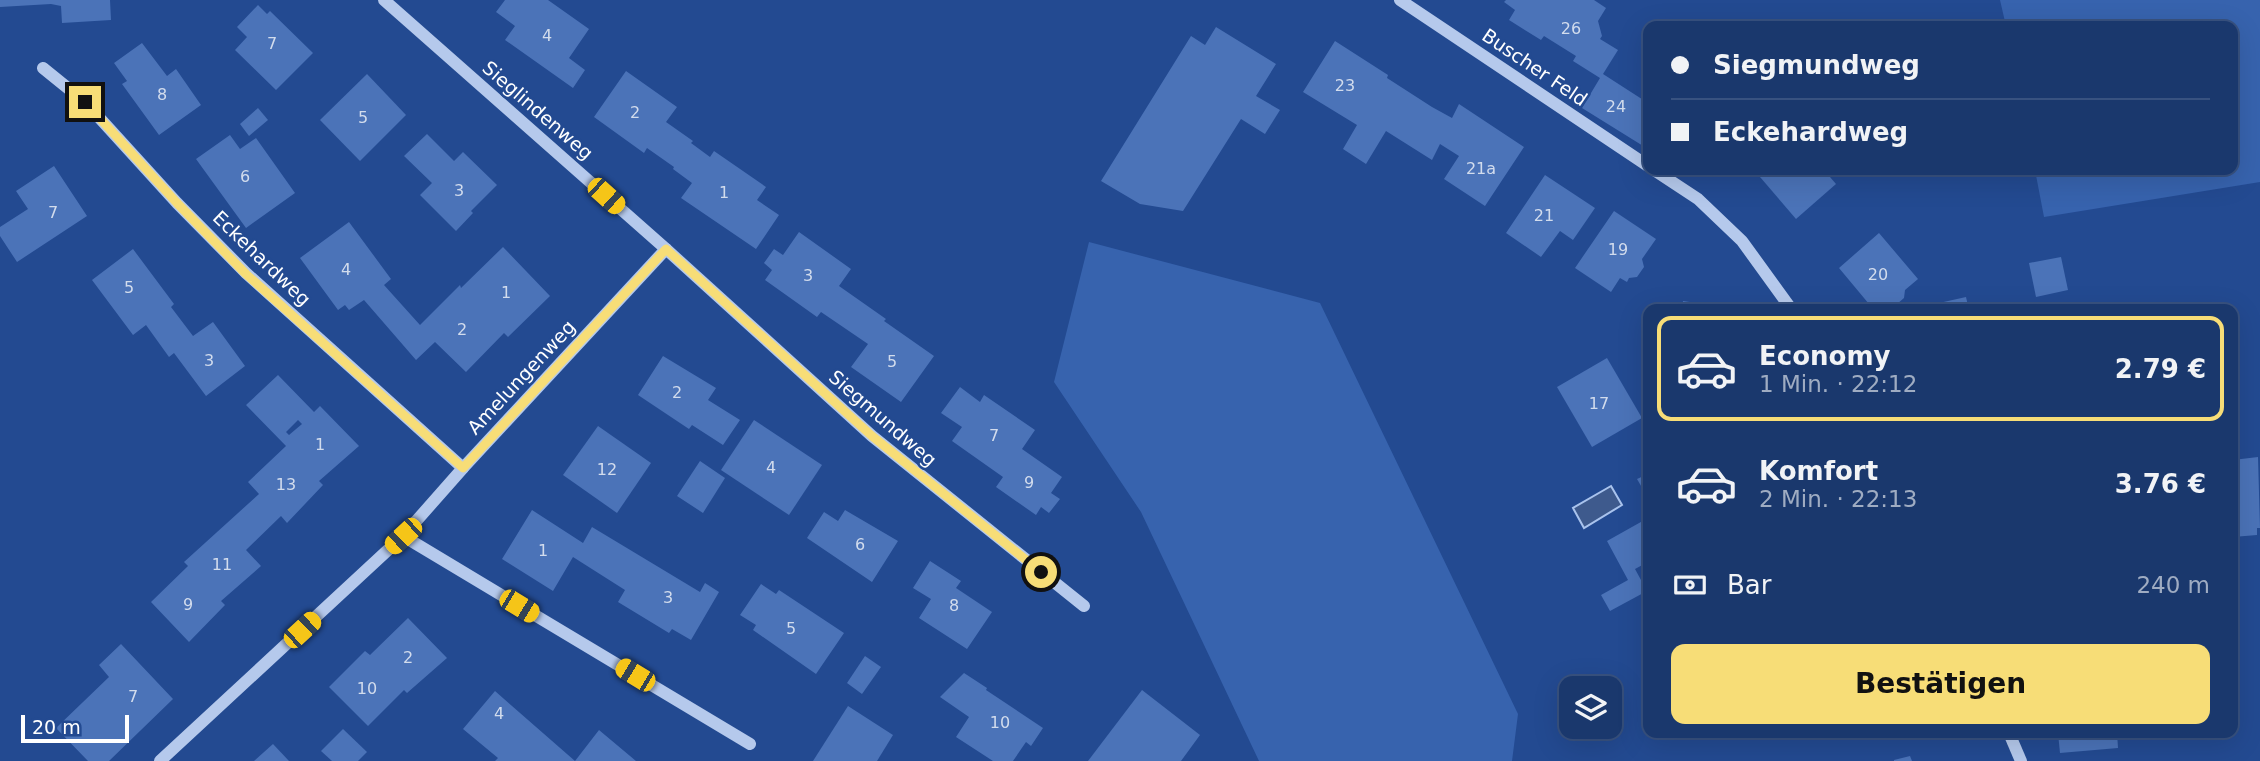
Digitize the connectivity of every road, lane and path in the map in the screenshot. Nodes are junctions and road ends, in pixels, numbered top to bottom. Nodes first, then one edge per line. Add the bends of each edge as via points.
1 (384, 0) edge
2 (1400, 0) edge
3 (43, 68) dead end
4 (1643, 163) edge
5 (1662, 175) edge
6 (666, 249) junction
7 (1787, 304) edge
8 (463, 468) junction
9 (403, 536) junction
10 (1084, 606) dead end
11 (2011, 738) edge
12 (750, 744) dead end
13 (160, 761) edge
14 (2021, 761) edge

1 - 6 street, Sieglindenweg
2 - 4 street, Buscher Feld
3 - 8 street, Eckehardweg via 85,102 246,274
5 - 7 street via 1698,199 1742,241
6 - 8 street, Amelungenweg
6 - 10 street, Siegmundweg via 872,436
8 - 9 street, Amelungenweg
9 - 12 street
9 - 13 street, Amelungenweg
11 - 14 street

